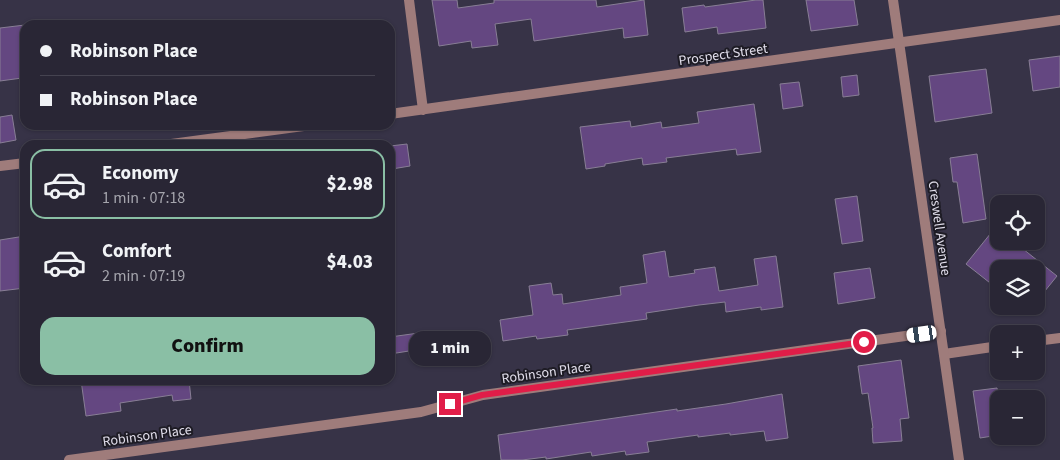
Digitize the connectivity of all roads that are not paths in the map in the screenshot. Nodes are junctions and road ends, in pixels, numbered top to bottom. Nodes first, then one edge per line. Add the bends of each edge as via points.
1 (409, 0) edge
2 (893, 0) edge
3 (1060, 20) edge
4 (900, 43) junction
5 (423, 110) junction
6 (395, 113) edge
7 (274, 130) edge
8 (201, 140) edge
9 (20, 164) edge
10 (0, 166) edge
11 (940, 331) junction
12 (1060, 338) edge
13 (1045, 340) edge
14 (990, 347) edge
15 (944, 354) junction
16 (69, 460) edge
17 (959, 460) edge

1 - 5 street
2 - 4 street, Creswell Avenue
3 - 4 street, Prospect Street
4 - 5 street, Prospect Street
4 - 11 street, Creswell Avenue
5 - 6 street, Prospect Street
7 - 8 street
9 - 10 street
11 - 15 street, Creswell Avenue
11 - 16 street, Robinson Place via 482,395 421,412
12 - 13 street
14 - 15 street
15 - 17 street, Creswell Avenue

